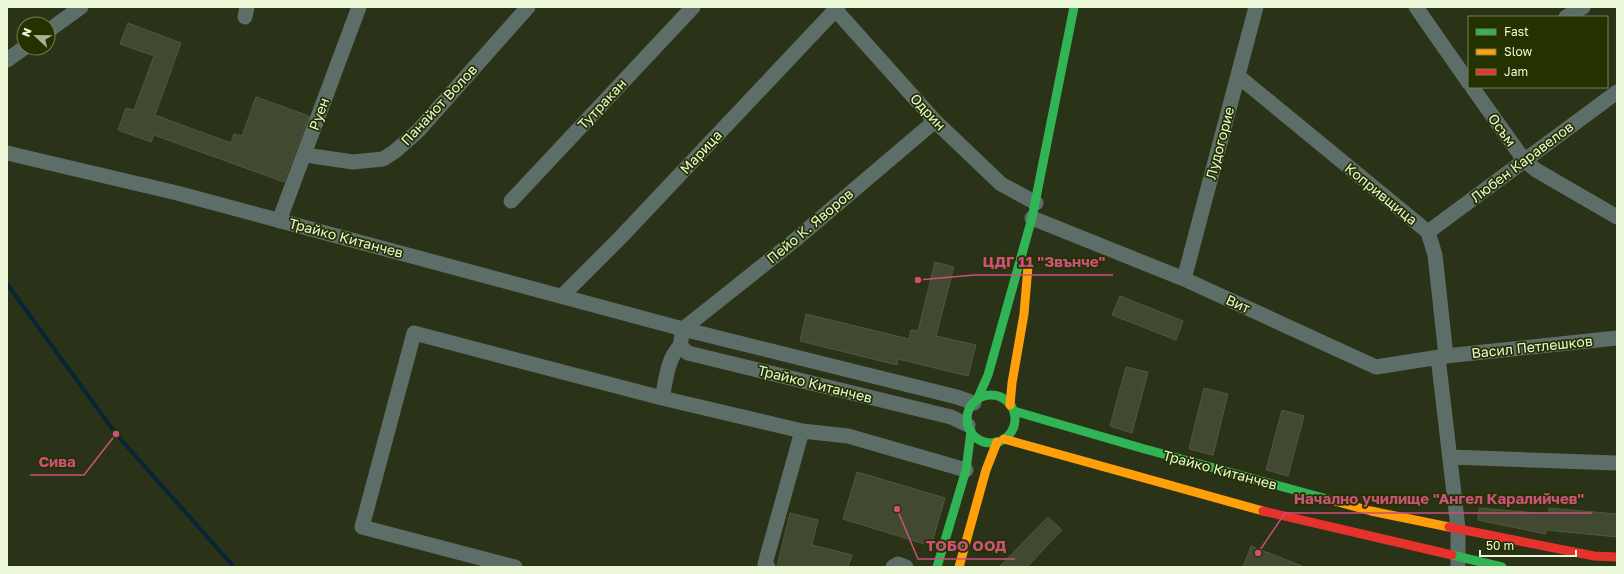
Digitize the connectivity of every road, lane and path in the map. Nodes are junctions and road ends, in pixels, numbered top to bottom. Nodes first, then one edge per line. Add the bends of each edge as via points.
1 (81, 7) edge
2 (359, 7) edge
3 (528, 7) edge
4 (693, 7) edge
5 (1074, 7) edge
6 (1256, 7) edge
7 (1416, 7) edge
8 (1582, 7) edge
9 (836, 8) edge
10 (1568, 16) edge
11 (56, 24) edge
12 (16, 54) edge
13 (7, 60) edge
14 (1238, 76) junction
15 (1468, 80) edge
16 (1474, 88) edge
17 (1617, 92) edge
18 (935, 121) junction
19 (7, 153) edge
20 (305, 155) junction
21 (1525, 166) junction
22 (511, 201) dead end
23 (1034, 211) junction
24 (1617, 217) edge
25 (279, 221) junction
26 (1428, 232) junction
27 (1184, 279) junction
28 (562, 296) junction
29 (683, 329) junction
30 (1617, 338) edge
31 (680, 346) junction
32 (1442, 356) junction
33 (662, 398) junction
34 (976, 401) junction
35 (1012, 408) junction
36 (969, 428) junction
37 (802, 431) junction
38 (1001, 440) junction
39 (1450, 457) junction
40 (1617, 463) edge
41 (966, 470) junction
42 (1458, 528) junction
43 (1617, 557) edge
44 (1458, 561) edge
45 (515, 567) edge
46 (768, 567) edge
47 (893, 567) edge
48 (906, 567) edge
49 (936, 567) edge
50 (959, 567) edge
51 (1502, 567) edge

1 - 11 street
2 - 20 street, Руен
3 - 20 street, Панайот Волов via 418,131 382,160 353,162
4 - 22 street, Тутракан
5 - 23 street
6 - 14 street, Лудогорие
7 - 15 street, Осъм
8 - 10 street
9 - 18 street, Одрин
9 - 28 street, Марица via 620,238
12 - 13 street
14 - 26 street, Копривщица
14 - 27 street, Лудогорие
16 - 21 street, Осъм
17 - 21 street, Любен Каравелов
18 - 23 street, Одрин via 1001,184
18 - 29 street, Пейо К. Яворов via 795,240
19 - 25 street, Трайко Китанчев via 177,193
20 - 25 street, Руен
21 - 24 street, Осъм
21 - 26 street, Любен Каравелов
23 - 27 street, Вит
23 - 34 street via 988,375
23 - 35 street via 1024,314 1012,383
25 - 28 street, Трайко Китанчев
26 - 32 street, Копривщица via 1436,255
27 - 32 street, Вит via 1376,367
28 - 29 street, Трайко Китанчев
29 - 31 street
29 - 34 street, Трайко Китанчев
30 - 32 street, Васил Петлешков
31 - 33 street via 673,352
31 - 36 street, Трайко Китанчев via 688,353 951,417
32 - 39 street, Копривщица
33 - 37 street
33 - 45 street via 414,333 362,527
34 - 35 street via 984,396 998,396 1005,399
34 - 36 street via 969,411
35 - 38 street via 1014,426
35 - 42 street, Трайко Китанчев via 1134,446 1371,512
36 - 38 street via 982,441 990,443
36 - 41 street
37 - 41 street via 848,436
37 - 46 street via 765,564
38 - 44 street, Трайко Китанчев via 1250,508
38 - 50 street via 986,470
39 - 40 street
39 - 42 street, Копривщица
41 - 49 street
42 - 43 street, Трайко Китанчев via 1594,556
42 - 44 street, Копривщица
44 - 51 street, Трайко Китанчев
47 - 48 street via 898,564

